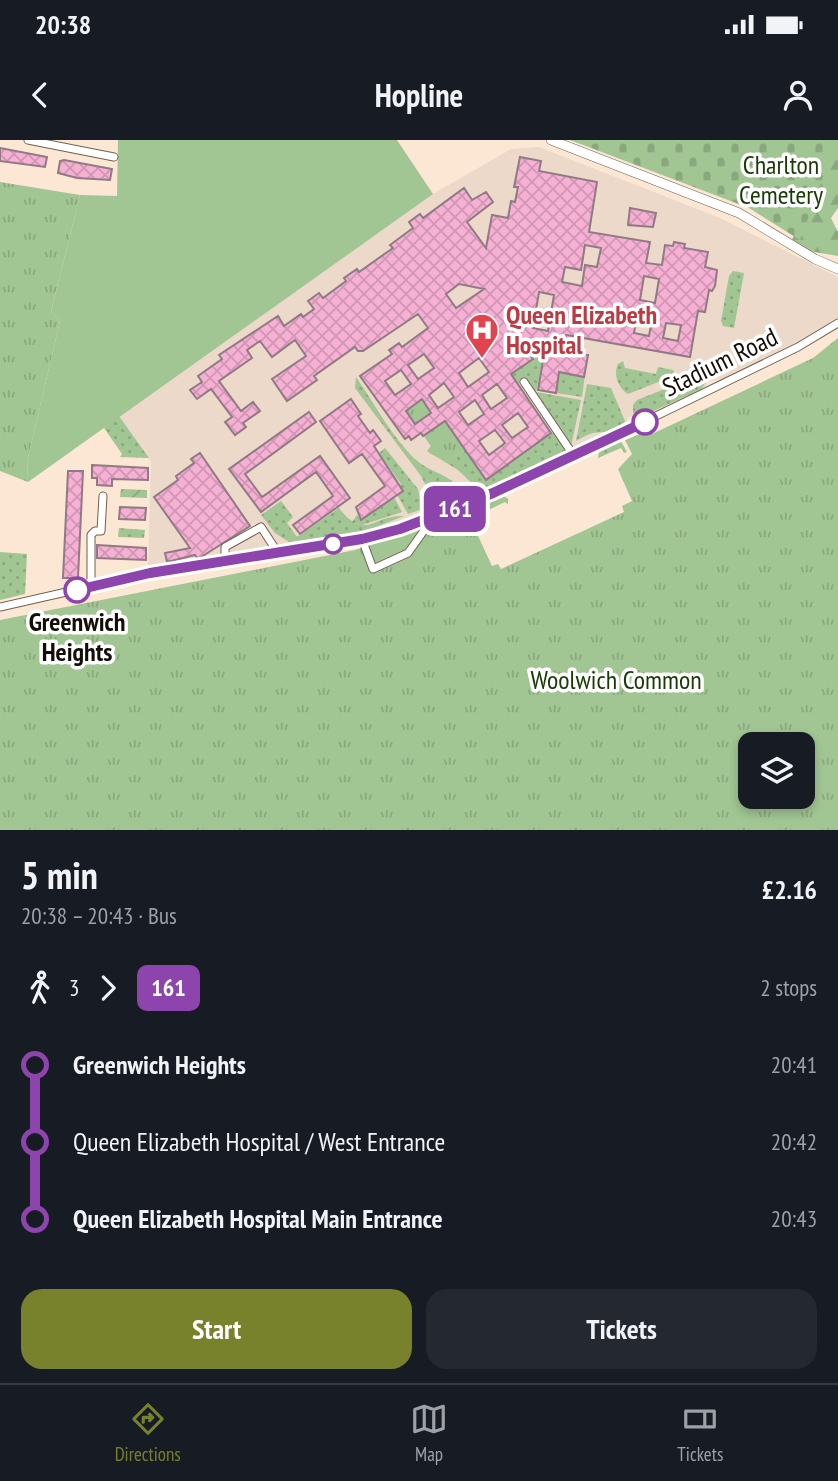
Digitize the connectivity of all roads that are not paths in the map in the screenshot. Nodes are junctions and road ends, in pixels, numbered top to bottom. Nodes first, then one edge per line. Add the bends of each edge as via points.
1 (28, 140) edge
2 (551, 140) edge
3 (57, 143) edge
4 (114, 157) dead end
5 (838, 269) edge
6 (838, 323) edge
7 (524, 382) dead end
8 (574, 456) junction
9 (103, 496) dead end
10 (426, 520) junction
11 (362, 539) junction
12 (278, 553) junction
13 (225, 562) junction
14 (91, 586) junction
15 (0, 607) edge

1 - 3 street
2 - 5 street via 739,212
3 - 4 street
6 - 8 street, Stadium Road
7 - 8 street
8 - 10 street, Stadium Road
9 - 14 street via 102,531 91,535
10 - 11 street, Stadium Road
10 - 11 street via 428,526 408,553 373,569
11 - 12 street, Stadium Road
12 - 13 street, Stadium Road
12 - 13 street via 261,527 225,547
13 - 14 street, Stadium Road
14 - 15 street, Stadium Road

